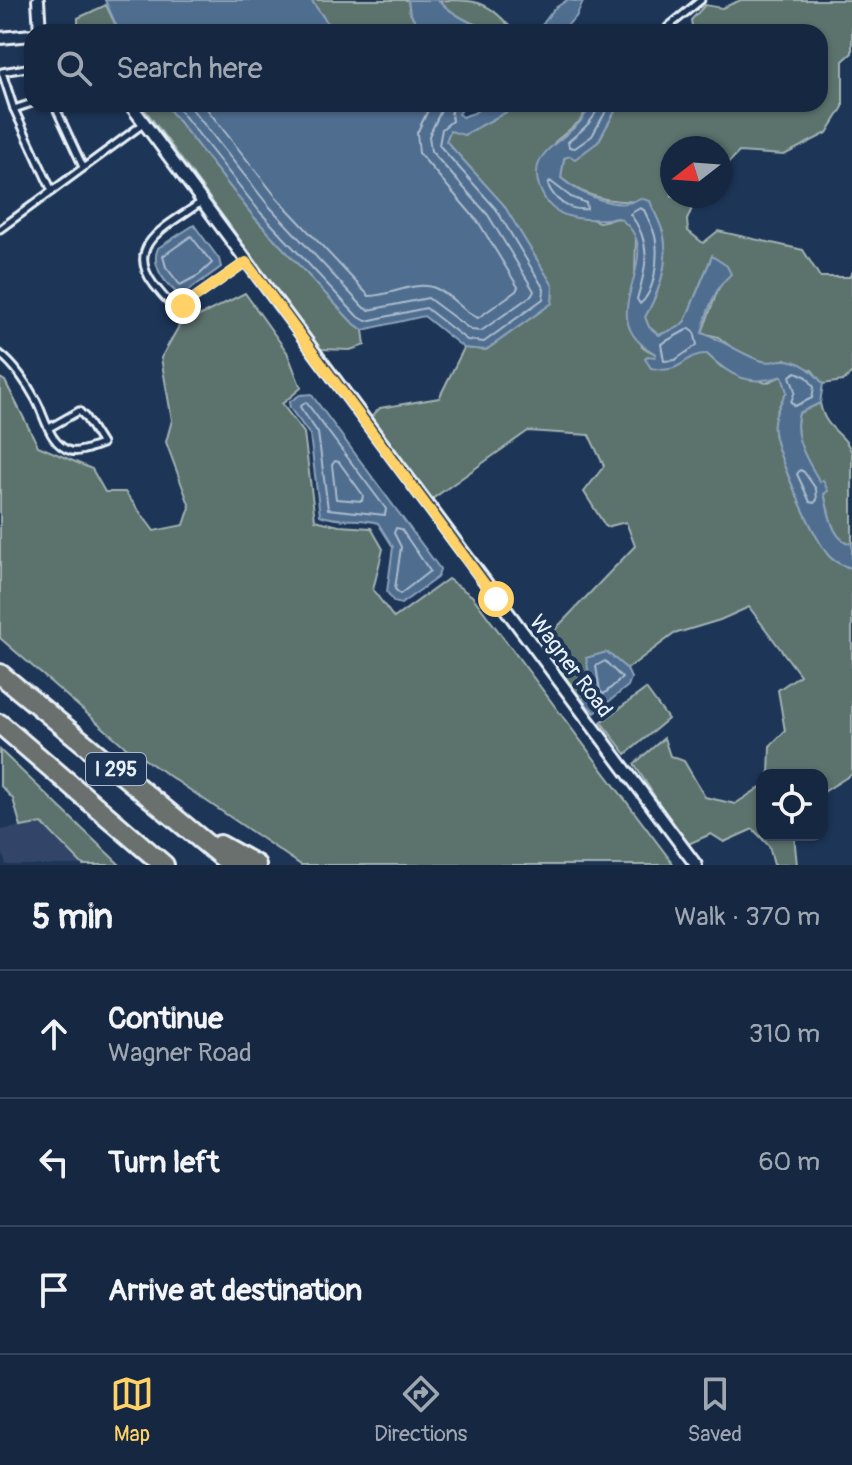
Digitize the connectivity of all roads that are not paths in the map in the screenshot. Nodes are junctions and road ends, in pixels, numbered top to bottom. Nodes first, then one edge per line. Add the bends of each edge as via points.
1 (38, 0) edge
2 (701, 0) edge
3 (40, 24) edge
4 (672, 24) edge
5 (24, 36) edge
6 (0, 38) edge
7 (24, 68) edge
8 (24, 106) edge
9 (14, 109) junction
10 (58, 112) edge
11 (136, 112) edge
12 (144, 124) junction
13 (83, 167) junction
14 (52, 191) junction
15 (202, 202) junction
16 (0, 229) edge
17 (246, 262) junction
18 (0, 354) edge
19 (49, 428) junction
20 (0, 674) edge
21 (0, 724) edge
22 (83, 796) junction
23 (182, 823) junction
24 (147, 865) edge
25 (164, 865) edge
26 (232, 865) edge
27 (256, 865) edge
28 (696, 865) edge

1 - 3 street
2 - 4 lane
5 - 6 street
7 - 9 lane via 2,72
8 - 9 lane
9 - 14 lane
10 - 13 lane
11 - 12 street, Wagner Road
12 - 13 lane
12 - 15 street, Wagner Road
13 - 14 lane
14 - 16 lane
15 - 17 street, Wagner Road
15 - 17 lane via 149,241 142,257 145,273 167,301 183,306
17 - 28 street, Wagner Road
18 - 19 lane via 37,401
19 - 19 lane via 79,411 102,444 72,451 60,446
20 - 23 highway, I 295
21 - 22 highway, I 295
22 - 24 highway
22 - 25 highway, I 295
23 - 26 highway, I 295
23 - 27 highway

